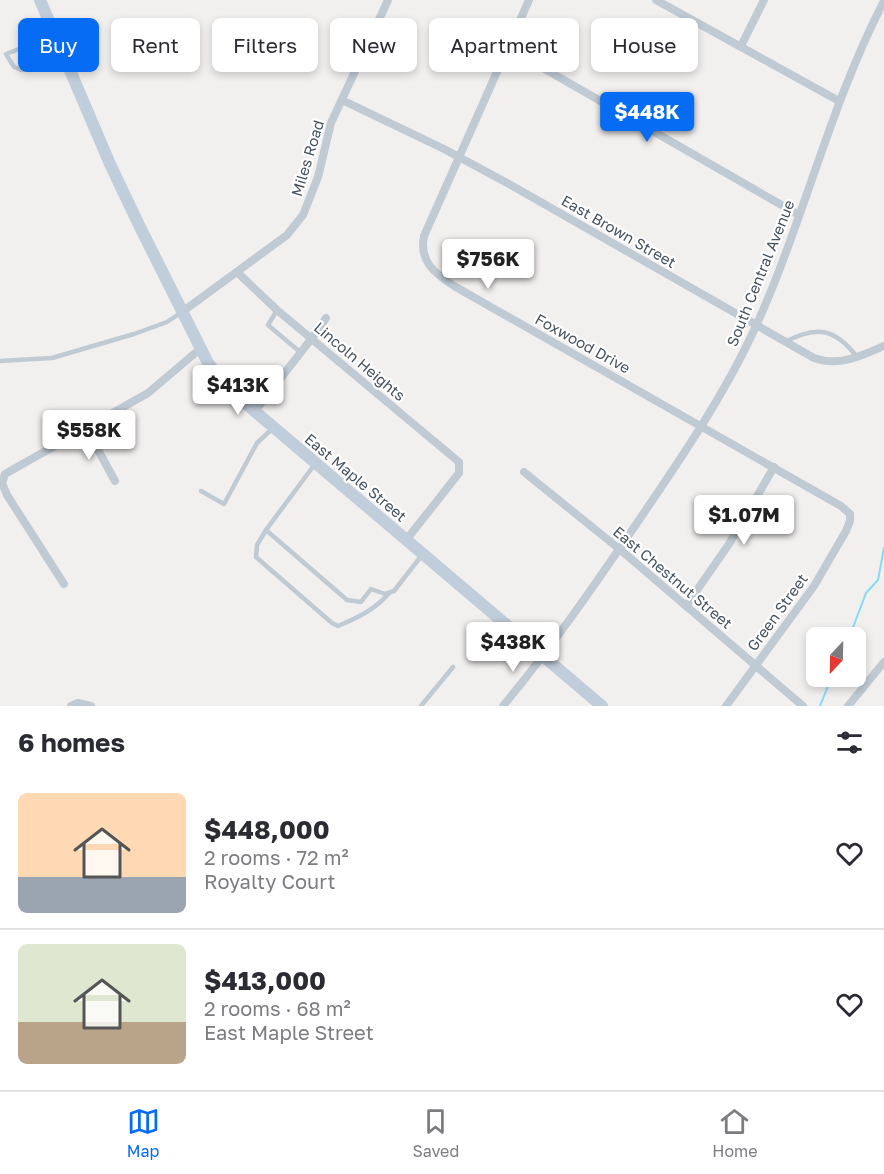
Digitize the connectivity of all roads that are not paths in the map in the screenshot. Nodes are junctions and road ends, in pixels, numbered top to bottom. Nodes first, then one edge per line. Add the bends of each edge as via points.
1 (40, 0) edge
2 (388, 0) edge
3 (529, 0) edge
4 (656, 0) edge
5 (764, 0) edge
6 (884, 1) edge
7 (48, 18) edge
8 (521, 18) edge
9 (741, 46) junction
10 (18, 49) edge
11 (18, 67) edge
12 (71, 72) edge
13 (497, 72) edge
14 (550, 72) edge
15 (342, 100) junction
16 (839, 101) junction
17 (459, 157) junction
18 (799, 215) junction
19 (237, 272) junction
20 (278, 310) junction
21 (182, 312) junction
22 (326, 318) dead end
23 (756, 325) junction
24 (312, 338) junction
25 (785, 342) junction
26 (884, 346) edge
27 (200, 349) junction
28 (300, 352) junction
29 (857, 357) junction
30 (0, 360) edge
31 (255, 411) junction
32 (702, 425) junction
33 (274, 427) junction
34 (86, 428) junction
35 (316, 463) junction
36 (774, 467) junction
37 (524, 471) dead end
38 (115, 482) dead end
39 (201, 491) dead end
40 (266, 530) junction
41 (407, 540) junction
42 (619, 550) junction
43 (423, 553) junction
44 (64, 584) dead end
45 (389, 592) junction
46 (686, 606) junction
47 (544, 655) junction
48 (884, 662) edge
49 (756, 664) junction
50 (453, 667) dead end
51 (71, 706) edge
52 (91, 706) edge
53 (421, 706) edge
54 (503, 706) edge
55 (602, 706) edge
56 (726, 706) edge
57 (803, 706) edge
58 (848, 706) edge

1 - 7 main road, East Maple Street
2 - 15 street, Miles Road
3 - 8 street, Foxwood Drive
4 - 9 street
5 - 9 street
6 - 16 street, South Central Avenue
9 - 16 street
10 - 11 lane via 6,54
12 - 21 main road, East Maple Street via 127,201
13 - 17 street, Foxwood Drive
14 - 18 street
15 - 17 street, East Brown Street
15 - 19 street, Miles Road via 303,215 287,235
16 - 18 street, South Central Avenue
17 - 23 street, East Brown Street
17 - 32 street, Foxwood Drive via 424,236 423,252 433,272
18 - 23 street, South Central Avenue
19 - 20 street, Lincoln Heights
19 - 21 street, Miles Road
20 - 24 street, Lincoln Heights
20 - 28 lane via 268,325
21 - 27 main road, East Maple Street
21 - 30 lane via 146,330 68,354 38,360
22 - 24 street
23 - 25 street, East Brown Street
23 - 32 street, South Central Avenue
24 - 28 street
24 - 41 street, Lincoln Heights via 461,465 459,473
25 - 29 street, East Brown Street via 822,361
25 - 29 lane via 814,330 824,332 846,343
26 - 29 street, East Brown Street
27 - 31 main road, East Maple Street via 222,381
27 - 34 street via 148,393
28 - 31 street
31 - 33 main road, East Maple Street
32 - 36 street, Foxwood Drive
32 - 42 street, South Central Avenue
33 - 35 main road, East Maple Street
33 - 39 lane via 257,443 224,504
34 - 38 street
34 - 44 street via 3,478 10,501
35 - 40 lane
35 - 41 main road, East Maple Street
36 - 46 street via 729,544
36 - 49 street, Green Street via 841,506 851,517 814,586
37 - 42 street, East Chestnut Street
40 - 45 lane via 347,600 361,602 371,589
40 - 45 lane via 257,545 256,557 338,626 356,619
41 - 43 main road, East Maple Street
42 - 46 street, East Chestnut Street
42 - 47 street, South Central Avenue
43 - 45 lane via 394,591
43 - 47 main road, East Maple Street
46 - 49 street, East Chestnut Street
47 - 54 street, South Central Avenue
47 - 55 main road, East Maple Street
48 - 58 street
49 - 56 street, Green Street
49 - 57 street, East Chestnut Street
50 - 53 lane
51 - 52 street

